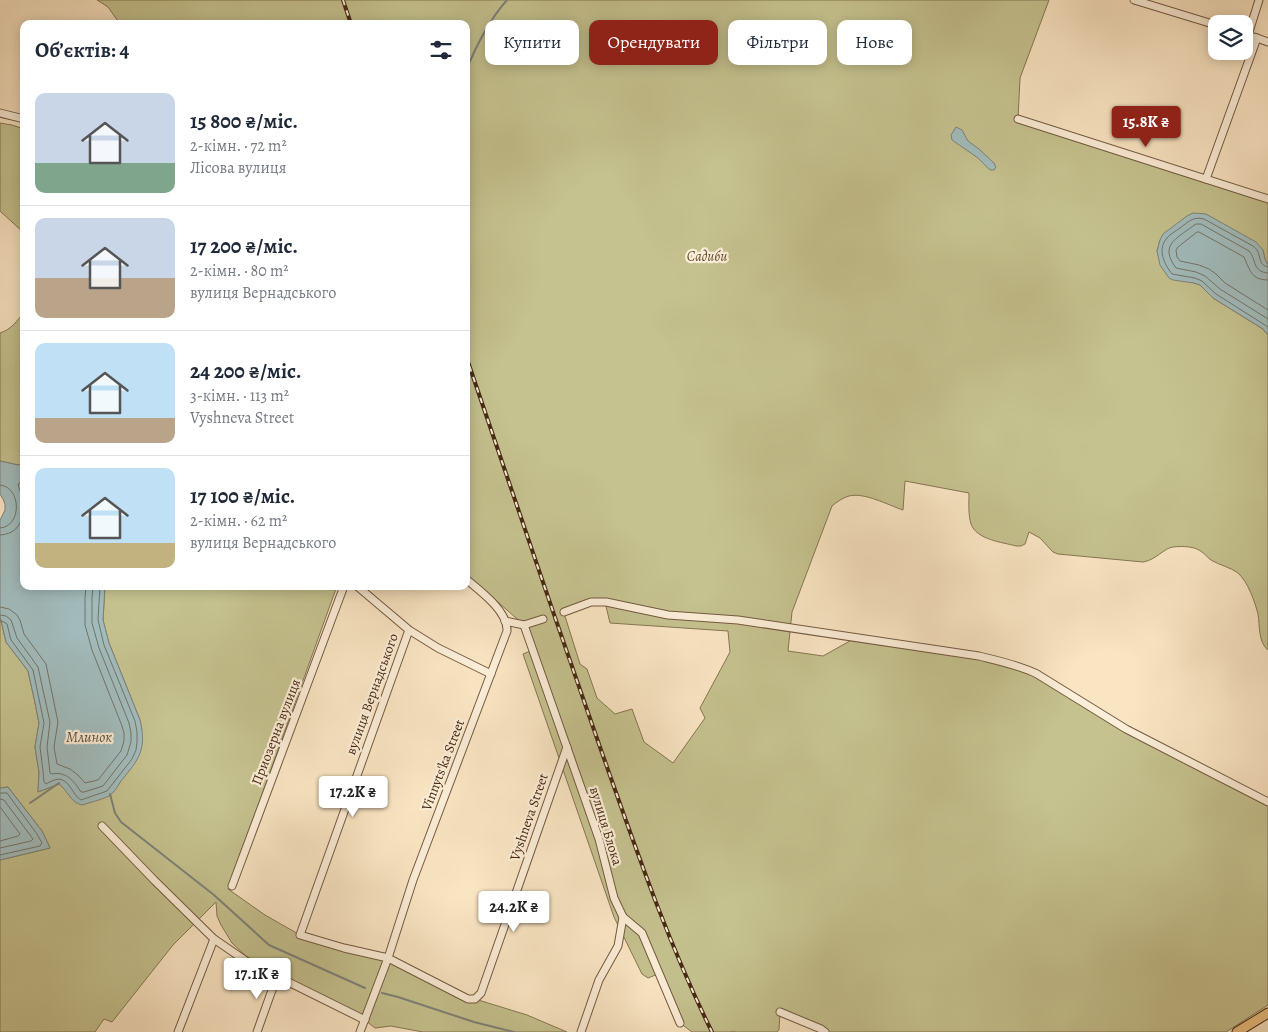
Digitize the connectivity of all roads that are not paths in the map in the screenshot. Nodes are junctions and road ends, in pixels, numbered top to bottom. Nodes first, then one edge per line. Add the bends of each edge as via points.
1 (1134, 0) edge
2 (1259, 0) edge
3 (1253, 16) edge
4 (1208, 23) edge
5 (1253, 37) edge
6 (1257, 38) junction
7 (1268, 42) edge
8 (0, 113) edge
9 (20, 117) edge
10 (1018, 119) dead end
11 (1206, 179) junction
12 (1268, 198) edge
13 (470, 583) edge
14 (343, 590) edge
15 (362, 590) edge
16 (564, 612) dead end
17 (542, 619) dead end
18 (505, 620) junction
19 (524, 625) junction
20 (408, 630) junction
21 (491, 674) junction
22 (567, 747) junction
23 (1268, 802) edge
24 (102, 826) dead end
25 (232, 886) dead end
26 (623, 917) junction
27 (214, 939) junction
28 (388, 958) junction
29 (277, 976) junction
30 (780, 1012) dead end
31 (1268, 1013) edge
32 (365, 1020) junction
33 (680, 1023) dead end
34 (178, 1032) edge
35 (257, 1032) edge
36 (360, 1032) edge
37 (581, 1032) edge
38 (825, 1032) edge
39 (1237, 1032) edge

1 - 4 street
2 - 3 street
5 - 6 street
6 - 7 street
6 - 11 street
8 - 9 street
10 - 11 street
11 - 12 street
13 - 18 street via 493,603
14 - 25 street, Приозерна вулиця
15 - 20 street
16 - 23 street via 591,602 606,602 668,615 738,620 1000,661 1037,674 1126,729
17 - 19 street
18 - 19 street
18 - 21 street, Vinnyts'ka Street via 507,630
19 - 22 street, вулиця Блока
20 - 21 street
20 - 28 street, вулиця Вернадського via 300,935
21 - 28 street, Vinnyts'ka Street via 413,880
22 - 26 street, вулиця Блока via 600,839 614,898
22 - 28 street, Vyshneva Street via 481,993 475,999 468,999
24 - 27 street
26 - 33 street via 642,933
26 - 37 street via 618,946 599,980
27 - 29 street via 246,961
27 - 34 street
28 - 32 street, Vinnyts'ka Street
29 - 32 street
29 - 35 street
30 - 38 street
31 - 39 main road
32 - 36 street, Vinnyts'ka Street

